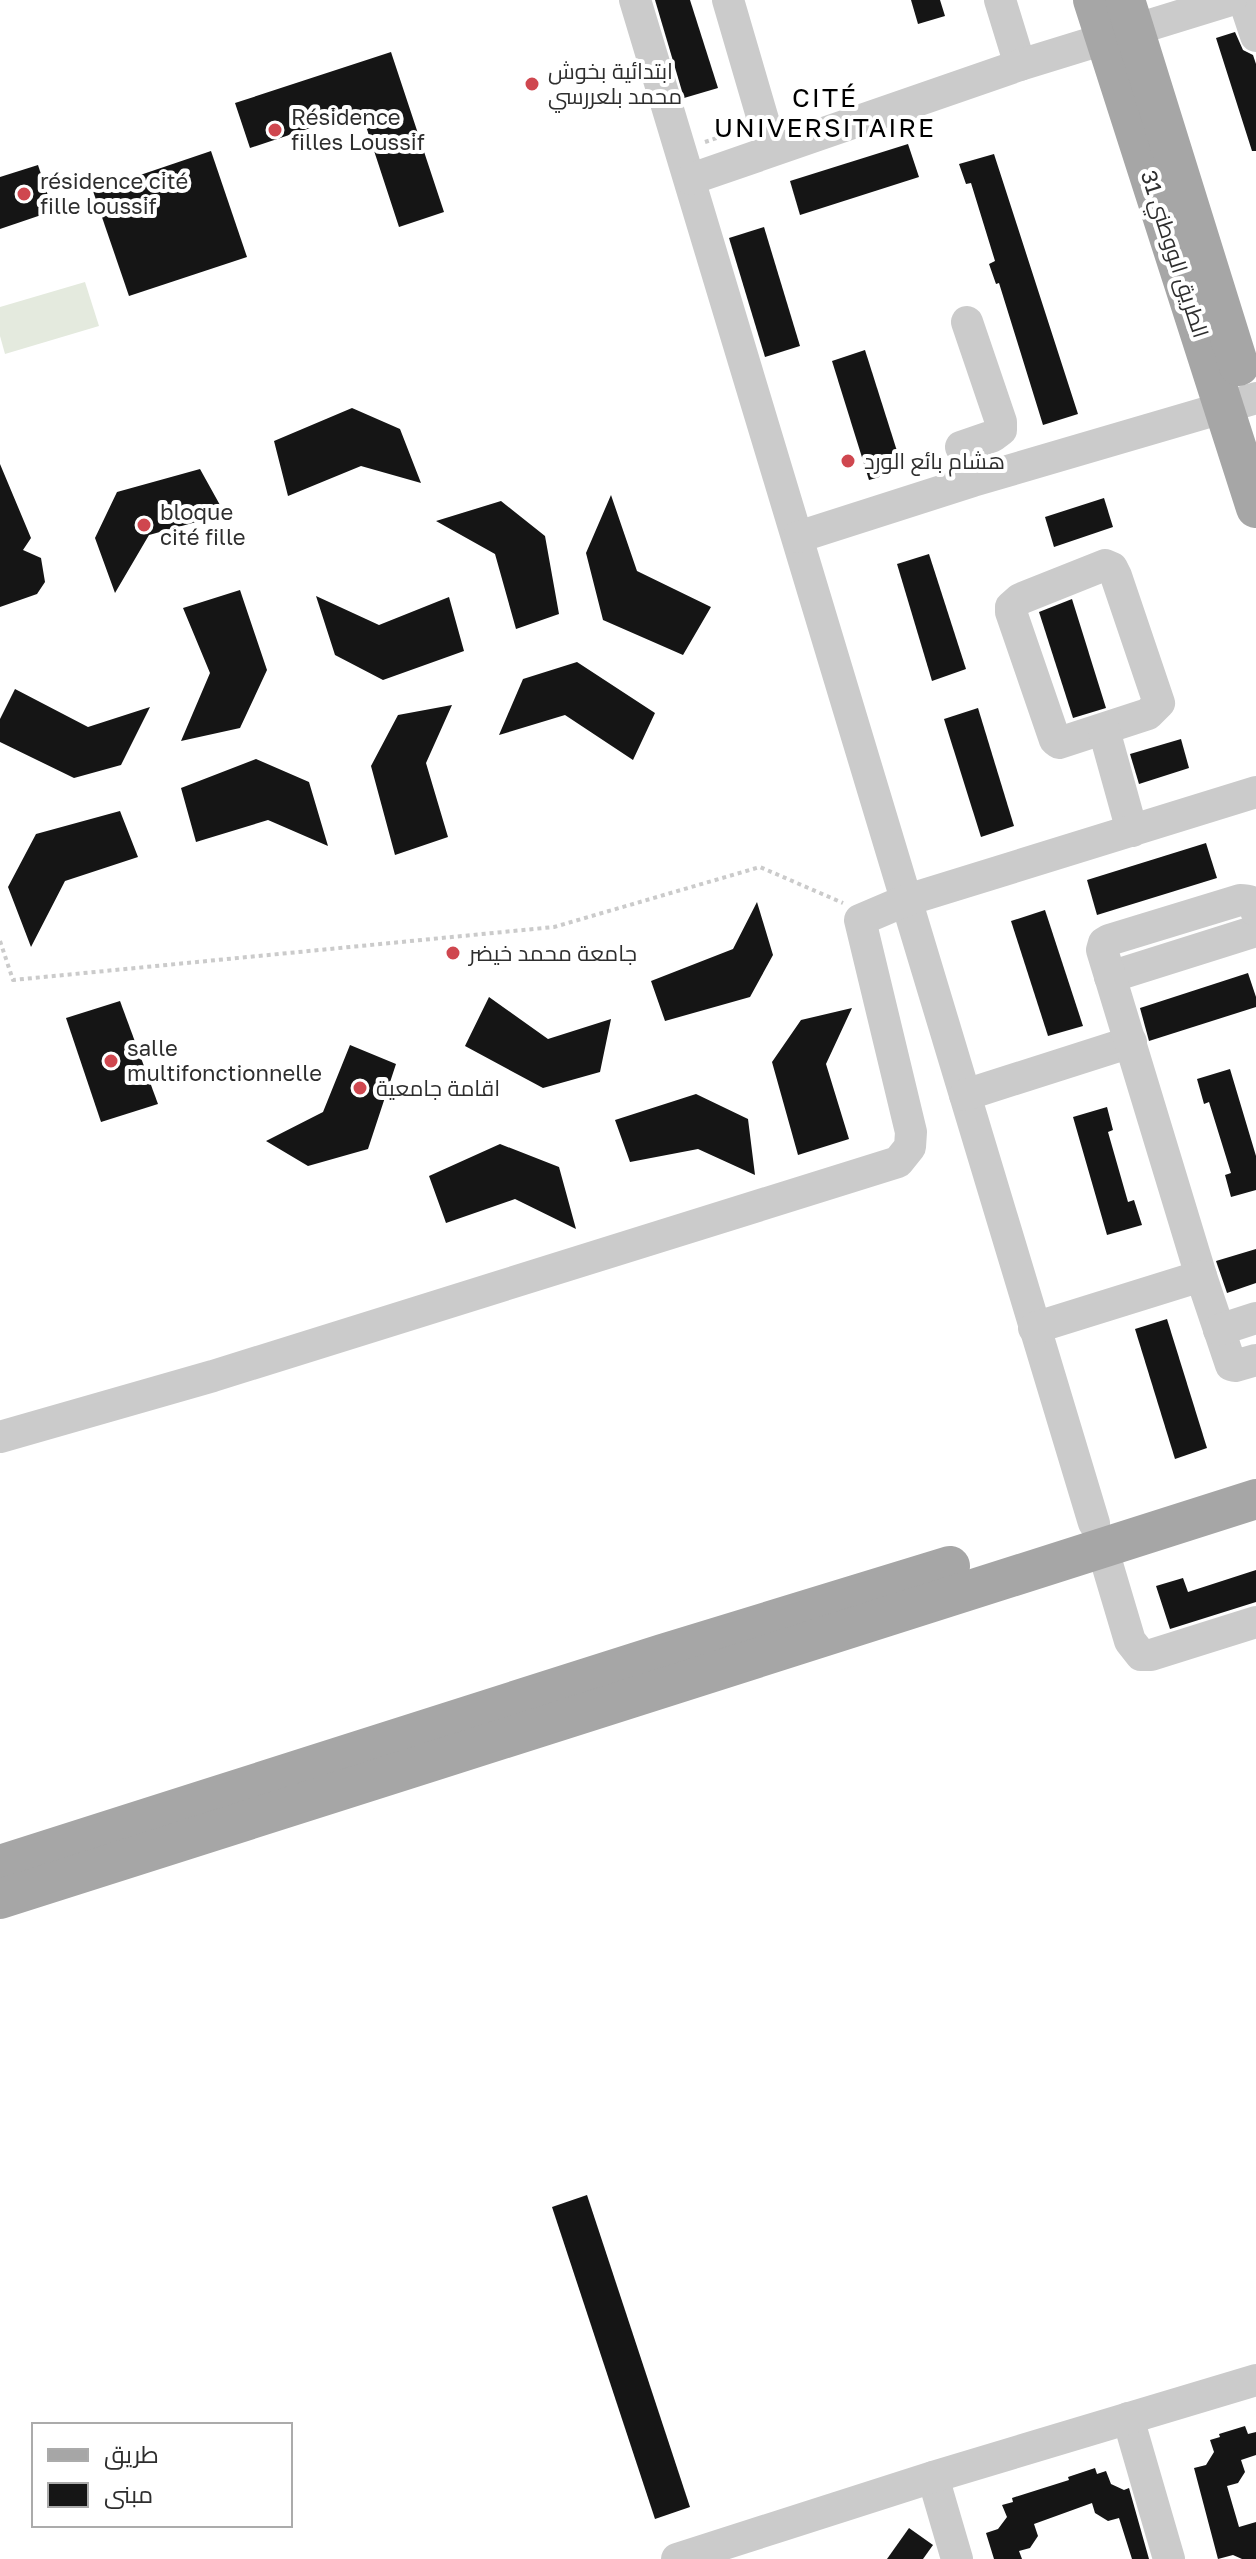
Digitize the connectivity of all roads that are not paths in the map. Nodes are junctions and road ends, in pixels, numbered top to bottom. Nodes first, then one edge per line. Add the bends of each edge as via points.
1 (635, 0) edge
2 (728, 0) edge
3 (1000, 0) edge
4 (1093, 0) edge
5 (1231, 0) edge
6 (1244, 0) edge
7 (1122, 23) edge
8 (1256, 36) edge
9 (1020, 65) junction
10 (764, 123) road end
11 (691, 179) junction
12 (967, 322) dead end
13 (1247, 407) edge
14 (961, 447) dead end
15 (1256, 508) edge
16 (798, 537) junction
17 (1104, 730) junction
18 (1256, 792) edge
19 (1132, 831) junction
20 (907, 900) junction
21 (1256, 911) edge
22 (1256, 931) edge
23 (1110, 977) junction
24 (1131, 1042) junction
25 (965, 1095) junction
26 (1201, 1276) junction
27 (1256, 1318) edge
28 (1034, 1328) junction
29 (1219, 1330) junction
30 (1256, 1360) edge
31 (0, 1437) edge
32 (1256, 1472) edge
33 (1256, 1499) edge
34 (1098, 1535) junction
35 (1256, 1622) edge
36 (0, 1865) edge
37 (0, 1899) edge
38 (1256, 2380) edge
39 (1128, 2418) junction
40 (933, 2477) junction
41 (751, 2548) edge
42 (677, 2559) edge
43 (957, 2559) edge
44 (1169, 2559) edge

1 - 11 street
2 - 10 street
3 - 9 street
4 - 7 main road
5 - 7 street
6 - 8 street
7 - 9 street
7 - 13 main road
9 - 11 street
11 - 16 street
12 - 14 street via 1001,430
13 - 15 main road
13 - 16 street via 973,481
16 - 20 street
17 - 17 street via 1148,714 1159,703 1116,576 1105,565 1020,599 1011,612 1055,740 1066,743
17 - 19 street
18 - 19 street
19 - 20 street
20 - 25 street
20 - 31 street via 860,920 911,1132 910,1147 898,1162 213,1376
21 - 23 street via 1254,903 1240,900 1109,940 1102,950
22 - 23 street
23 - 24 street
24 - 25 street
24 - 26 street
25 - 28 street
26 - 28 street
26 - 29 street
27 - 29 street
28 - 34 street
29 - 30 street via 1232,1366
32 - 34 main road
33 - 34 main road
34 - 35 street via 1130,1641 1141,1655
34 - 36 main road via 662,1654
34 - 37 main road
38 - 39 street
39 - 40 street
39 - 44 street
40 - 41 street
40 - 43 street
41 - 42 street

